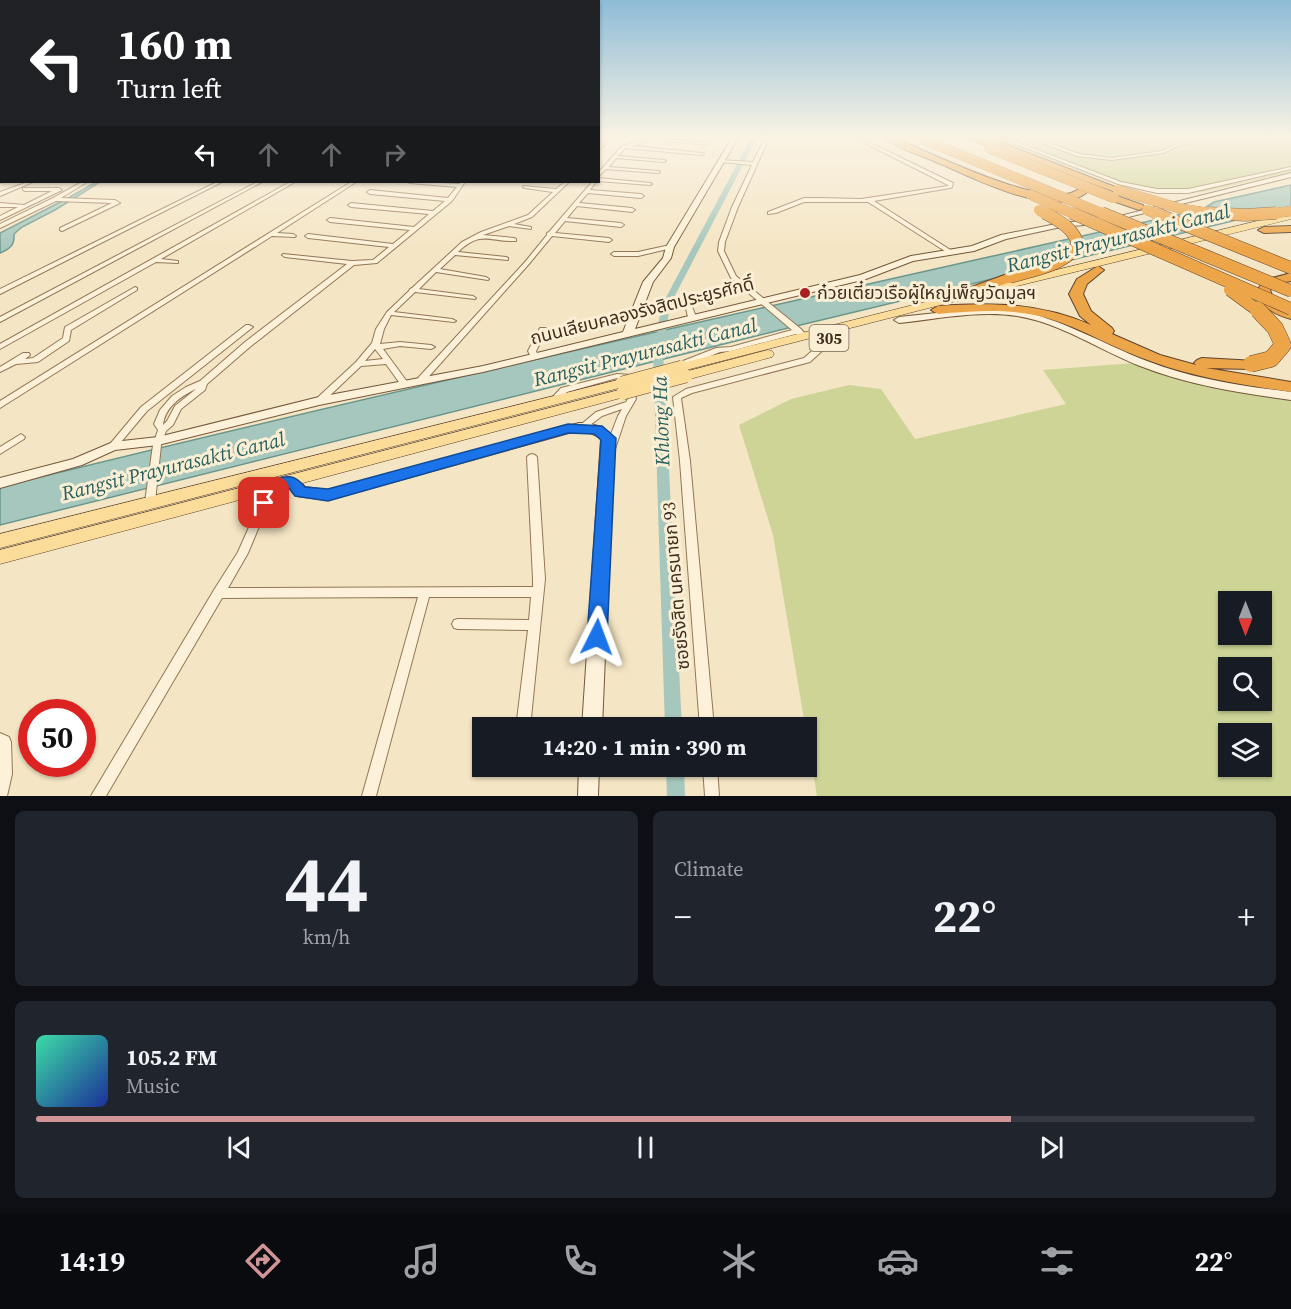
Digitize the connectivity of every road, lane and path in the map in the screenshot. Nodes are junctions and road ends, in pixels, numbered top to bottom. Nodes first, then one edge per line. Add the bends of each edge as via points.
1 (713, 175) edge
2 (748, 175) edge
3 (930, 175) edge
4 (963, 175) edge
5 (974, 175) edge
6 (986, 175) edge
7 (1010, 175) edge
8 (1031, 175) edge
9 (1058, 175) edge
10 (1068, 175) edge
11 (1079, 175) edge
12 (1101, 175) edge
13 (1253, 175) edge
14 (1291, 176) edge
15 (600, 178) edge
16 (28, 183) edge
17 (83, 183) edge
18 (218, 183) edge
19 (258, 183) edge
20 (291, 183) edge
21 (352, 183) edge
22 (436, 183) edge
23 (566, 183) edge
24 (593, 183) edge
25 (461, 184) edge
26 (650, 184) dead end
27 (525, 187) dead end
28 (25, 189) dead end
29 (58, 190) junction
30 (558, 191) junction
31 (586, 191) junction
32 (370, 192) dead end
33 (0, 194) edge
34 (63, 196) junction
35 (641, 196) dead end
36 (450, 200) junction
37 (869, 200) junction
38 (575, 204) junction
39 (0, 206) edge
40 (26, 206) junction
41 (351, 206) dead end
42 (632, 210) dead end
43 (1291, 211) edge
44 (434, 213) junction
45 (770, 213) dead end
46 (1291, 216) edge
47 (0, 218) edge
48 (562, 219) junction
49 (330, 220) dead end
50 (1291, 224) edge
51 (508, 225) junction
52 (621, 225) dead end
53 (0, 226) edge
54 (529, 228) dead end
55 (62, 229) dead end
56 (415, 229) junction
57 (1291, 230) edge
58 (1264, 231) junction
59 (270, 234) junction
60 (549, 234) junction
61 (293, 236) dead end
62 (308, 236) dead end
63 (476, 236) junction
64 (514, 240) dead end
65 (609, 240) dead end
66 (1142, 244) junction
67 (394, 246) junction
68 (670, 247) junction
69 (950, 252) junction
70 (453, 253) junction
71 (614, 254) dead end
72 (285, 255) dead end
73 (506, 259) dead end
74 (155, 260) junction
75 (176, 262) dead end
76 (352, 263) junction
77 (1291, 266) edge
78 (434, 270) junction
79 (1098, 270) junction
80 (486, 279) dead end
81 (1291, 279) edge
82 (135, 289) dead end
83 (412, 290) junction
84 (1291, 291) edge
85 (0, 292) edge
86 (957, 297) junction
87 (473, 298) dead end
88 (764, 301) junction
89 (688, 304) dead end
90 (1291, 309) edge
91 (938, 310) junction
92 (388, 313) junction
93 (1291, 315) edge
94 (692, 317) junction
95 (0, 320) edge
96 (899, 320) junction
97 (452, 321) dead end
98 (249, 327) dead end
99 (543, 330) dead end
100 (633, 332) junction
101 (799, 332) junction
102 (833, 337) junction
103 (377, 345) junction
104 (0, 347) edge
105 (431, 347) dead end
106 (26, 354) dead end
107 (535, 357) junction
108 (759, 357) junction
109 (388, 361) junction
110 (14, 362) junction
111 (359, 364) junction
112 (772, 369) junction
113 (0, 370) edge
114 (684, 371) junction
115 (421, 380) junction
116 (404, 383) junction
117 (1291, 387) edge
118 (689, 391) junction
119 (624, 394) junction
120 (1291, 396) edge
121 (318, 401) junction
122 (553, 401) junction
123 (0, 405) edge
124 (582, 427) junction
125 (21, 437) dead end
126 (159, 439) junction
127 (113, 446) junction
128 (0, 451) edge
129 (607, 456) junction
130 (532, 457) dead end
131 (292, 481) junction
132 (0, 483) edge
133 (271, 486) junction
134 (150, 499) junction
135 (0, 541) edge
136 (0, 557) edge
137 (424, 592) junction
138 (538, 592) junction
139 (218, 593) junction
140 (458, 624) dead end
141 (533, 625) junction
142 (524, 717) edge
143 (593, 717) edge
144 (706, 717) edge
145 (0, 740) edge
146 (589, 777) edge
147 (711, 777) edge
148 (0, 796) edge
149 (98, 796) edge
150 (369, 796) edge
151 (588, 796) edge
152 (712, 796) edge

1 - 68 street
2 - 88 street via 721,251 733,277
3 - 37 street via 951,186
4 - 86 highway, bridge via 1050,215 1078,238 1068,259
5 - 10 highway via 1006,189 1041,197 1076,197 1084,193 1088,188
6 - 66 highway, bridge
7 - 84 highway, bridge
8 - 81 highway
9 - 77 highway, bridge
11 - 43 highway, bridge via 1161,205 1208,214 1252,216
12 - 13 street via 1156,191 1188,191
14 - 69 street, ถนนเลียบคลองรังสิตประยูรศักดิ์ via 1184,203 1101,221 1061,225
15 - 26 street
16 - 33 street
17 - 34 street
18 - 85 street
19 - 95 street
20 - 74 street
21 - 59 street
22 - 25 street
23 - 30 street
24 - 31 street
25 - 36 street
27 - 30 street
28 - 29 street
29 - 34 street
29 - 40 street
30 - 51 street via 536,212
31 - 35 street
31 - 38 street
32 - 36 street
34 - 53 street
34 - 55 street via 115,202
36 - 44 street
37 - 45 street via 803,200
37 - 69 street
38 - 42 street
38 - 48 street
39 - 40 street
40 - 47 street
41 - 44 street
44 - 56 street
46 - 86 main road, 305
48 - 52 street
48 - 60 street
49 - 56 street
50 - 58 main road, 305
51 - 54 street
51 - 63 street
56 - 67 street
57 - 58 highway
58 - 79 main road, 305
59 - 61 street
59 - 123 street
60 - 65 street
60 - 115 street
62 - 67 street
63 - 64 street
63 - 70 street
66 - 79 highway, bridge via 1232,291 1257,310 1276,328 1283,345 1278,353 1251,364 1208,364 1148,350 1109,332 1085,313 1076,294 1082,282
66 - 90 highway, bridge
67 - 76 street via 375,262
68 - 71 street
68 - 100 street via 667,258 648,282
69 - 88 street, ถนนเลียบคลองรังสิตประยูรศักดิ์ via 911,259 863,277
70 - 73 street
70 - 78 street
72 - 76 street
74 - 75 street
74 - 104 street
76 - 126 street via 203,383 178,408
78 - 80 street
78 - 83 street
79 - 91 main road, 305
81 - 93 highway via 1274,279 1264,286 1263,293
82 - 110 street via 68,330 66,339 35,360
83 - 87 street
83 - 92 street
86 - 101 main road, 305
88 - 94 street, ถนนเลียบคลองรังสิตประยูรศักดิ์
88 - 101 street
89 - 94 street
91 - 96 main road, 305
91 - 117 highway via 993,307 1036,311 1169,363
92 - 97 street
92 - 103 street
94 - 100 street, ถนนเลียบคลองรังสิตประยูรศักดิ์
96 - 102 main road, 305
96 - 120 street via 1014,312 1050,321 1121,355 1174,374 1253,392
98 - 127 street via 144,409
99 - 107 street via 532,351
100 - 107 street, ถนนเลียบคลองรังสิตประยูรศักดิ์
101 - 114 main road, 305
101 - 118 street via 719,350 675,366
102 - 108 main road, 305
102 - 112 street via 807,360
103 - 105 street
103 - 109 street
103 - 111 street
106 - 110 street
107 - 115 street, ถนนเลียบคลองรังสิตประยูรศักดิ์
108 - 112 street
108 - 114 main road, 305
109 - 111 street
109 - 116 street
110 - 113 street
111 - 121 street
112 - 118 street
114 - 119 main road, 305, bridge
115 - 116 street, ถนนเลียบคลองรังสิตประยูรศักดิ์
116 - 121 street, ถนนเลียบคลองรังสิตประยูรศักดิ์
118 - 144 street, ซอยรังสิต นครนายก 93 via 677,397 676,402 686,461
119 - 122 main road, 305
119 - 122 street via 632,399 625,376 564,390
119 - 124 street
119 - 129 street via 622,416
119 - 131 main road, 305
121 - 126 street, ถนนเลียบคลองรังสิตประยูรศักดิ์
122 - 134 main road, 305
124 - 129 street via 597,429 608,438
124 - 131 street via 328,495 301,492
125 - 128 street
126 - 127 street, ถนนเลียบคลองรังสิตประยูรศักดิ์
126 - 134 street
127 - 132 street, ถนนเลียบคลองรังสิตประยูรศักดิ์ via 77,462
129 - 143 street
130 - 138 street
131 - 133 main road, 305
133 - 136 main road, 305
133 - 139 street via 243,553
134 - 135 main road, 305
137 - 138 street
137 - 139 street
137 - 150 street
138 - 141 street
139 - 149 street
140 - 141 street
141 - 142 street
145 - 148 street via 4,742 5,774
146 - 151 street
147 - 152 street

